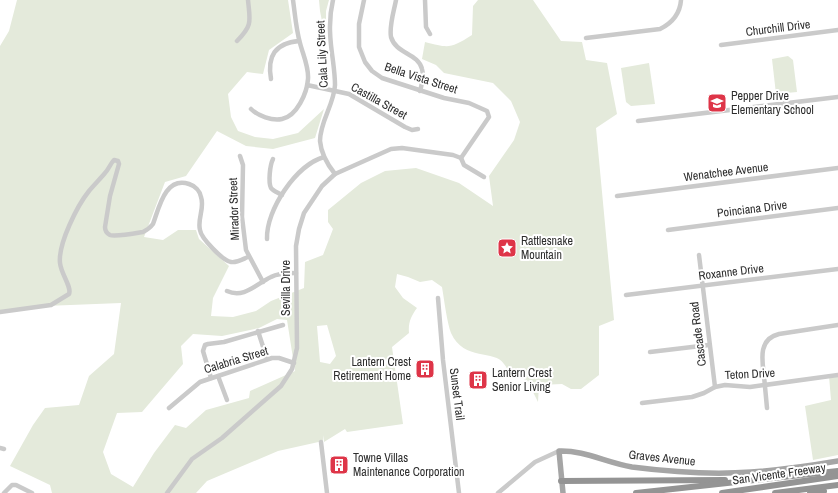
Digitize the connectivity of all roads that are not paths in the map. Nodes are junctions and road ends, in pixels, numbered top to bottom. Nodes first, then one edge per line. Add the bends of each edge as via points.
1 (248, 0) edge
2 (293, 0) edge
3 (333, 0) edge
4 (364, 0) edge
5 (396, 0) edge
6 (425, 0) edge
7 (681, 0) edge
8 (838, 30) edge
9 (430, 34) dead end
10 (586, 38) dead end
11 (237, 41) dead end
12 (299, 42) junction
13 (721, 45) dead end
14 (271, 79) dead end
15 (307, 85) junction
16 (334, 90) junction
17 (420, 91) junction
18 (838, 97) edge
19 (251, 109) dead end
20 (638, 121) dead end
21 (418, 129) dead end
22 (240, 156) dead end
23 (324, 157) junction
24 (461, 158) junction
25 (273, 159) dead end
26 (838, 168) edge
27 (335, 174) junction
28 (484, 177) dead end
29 (282, 195) junction
30 (617, 196) dead end
31 (838, 208) edge
32 (668, 230) dead end
33 (267, 239) dead end
34 (699, 255) dead end
35 (248, 257) junction
36 (838, 269) edge
37 (296, 273) junction
38 (263, 282) junction
39 (702, 285) junction
40 (227, 291) dead end
41 (626, 295) dead end
42 (438, 298) dead end
43 (0, 312) edge
44 (283, 325) dead end
45 (838, 326) edge
46 (258, 331) junction
47 (709, 345) junction
48 (650, 352) dead end
49 (267, 359) junction
50 (294, 363) junction
51 (838, 375) edge
52 (218, 376) junction
53 (211, 378) junction
54 (765, 385) junction
55 (715, 387) junction
56 (227, 400) dead end
57 (642, 403) dead end
58 (169, 408) dead end
59 (767, 408) dead end
60 (321, 442) dead end
61 (559, 451) junction
62 (838, 461) edge
63 (838, 471) edge
64 (838, 476) edge
65 (561, 481) junction
66 (740, 482) junction
67 (838, 486) edge
68 (4, 493) edge
69 (32, 493) edge
70 (167, 493) edge
71 (327, 493) edge
72 (459, 493) edge
73 (498, 493) edge
74 (563, 493) edge
75 (636, 493) edge
76 (722, 493) edge
77 (775, 493) edge
78 (810, 493) edge

1 - 11 street via 250,22 246,32
2 - 12 street
3 - 16 street, Cala Lily Street via 330,32
4 - 17 street, Bella Vista Street via 359,24 359,47 365,62 382,78
5 - 17 street via 392,38 399,49 415,58 422,68
6 - 9 street via 426,27
7 - 10 street via 681,7 675,17 660,29
8 - 13 street, Churchill Drive
12 - 14 street via 285,44 273,53 269,69
12 - 15 street via 307,69
15 - 16 street, Castilla Street
15 - 19 street via 297,108 288,117 271,118 256,114
16 - 21 street, Castilla Street via 349,94 405,127
16 - 23 street, Cala Lily Street via 321,132
17 - 24 street, Bella Vista Street via 469,103 489,114
18 - 20 street
22 - 35 street, Mirador Street via 244,165 242,217
23 - 27 street, Cala Lily Street
23 - 29 street via 302,169
24 - 27 street, Sevilla Drive via 402,148 386,151
24 - 28 street via 464,165
25 - 29 street via 270,165 270,184
26 - 30 street, Wenatchee Avenue
27 - 37 street, Sevilla Drive via 322,186 304,213 296,246
29 - 33 street via 270,218
31 - 32 street, Poinciana Drive
34 - 39 street, Cascade Road
35 - 38 street, Mirador Street
35 - 43 street via 235,262 228,261 206,241 200,230 201,195 188,184 175,184 167,190 148,230 114,235 107,233 105,227 110,196 119,164 116,160 88,192 69,226 62,245 61,267 70,288 69,294 51,305
36 - 39 street, Roxanne Drive
37 - 38 street via 271,276
37 - 50 street, Sevilla Drive via 297,348
38 - 40 street via 243,293 233,294
39 - 41 street, Roxanne Drive
39 - 47 street, Cascade Road
42 - 72 street, Sunset Trail
44 - 46 street
45 - 54 street via 776,335 768,340 762,357
46 - 49 street
46 - 53 street via 205,345 203,351
47 - 48 street
47 - 55 street, Cascade Road
49 - 50 street, Calabria Street via 278,358
49 - 52 street, Calabria Street
50 - 70 street, Sevilla Drive via 289,376 281,386 222,438 192,459
51 - 54 street, Teton Drive
52 - 53 street, Calabria Street
52 - 56 street
53 - 58 street, Calabria Street via 200,382
54 - 55 street, Teton Drive
54 - 59 street
55 - 57 street, Teton Drive via 692,397
60 - 71 street
61 - 62 main road, Graves Avenue via 578,452 633,467 681,472 751,472
61 - 65 main road
61 - 73 street, Graves Avenue via 535,462
63 - 66 highway
64 - 76 highway, San Vicente Freeway
65 - 66 highway
65 - 74 main road
66 - 75 highway
67 - 77 highway, San Vicente Freeway
67 - 78 highway
68 - 69 street via 12,485 16,485

